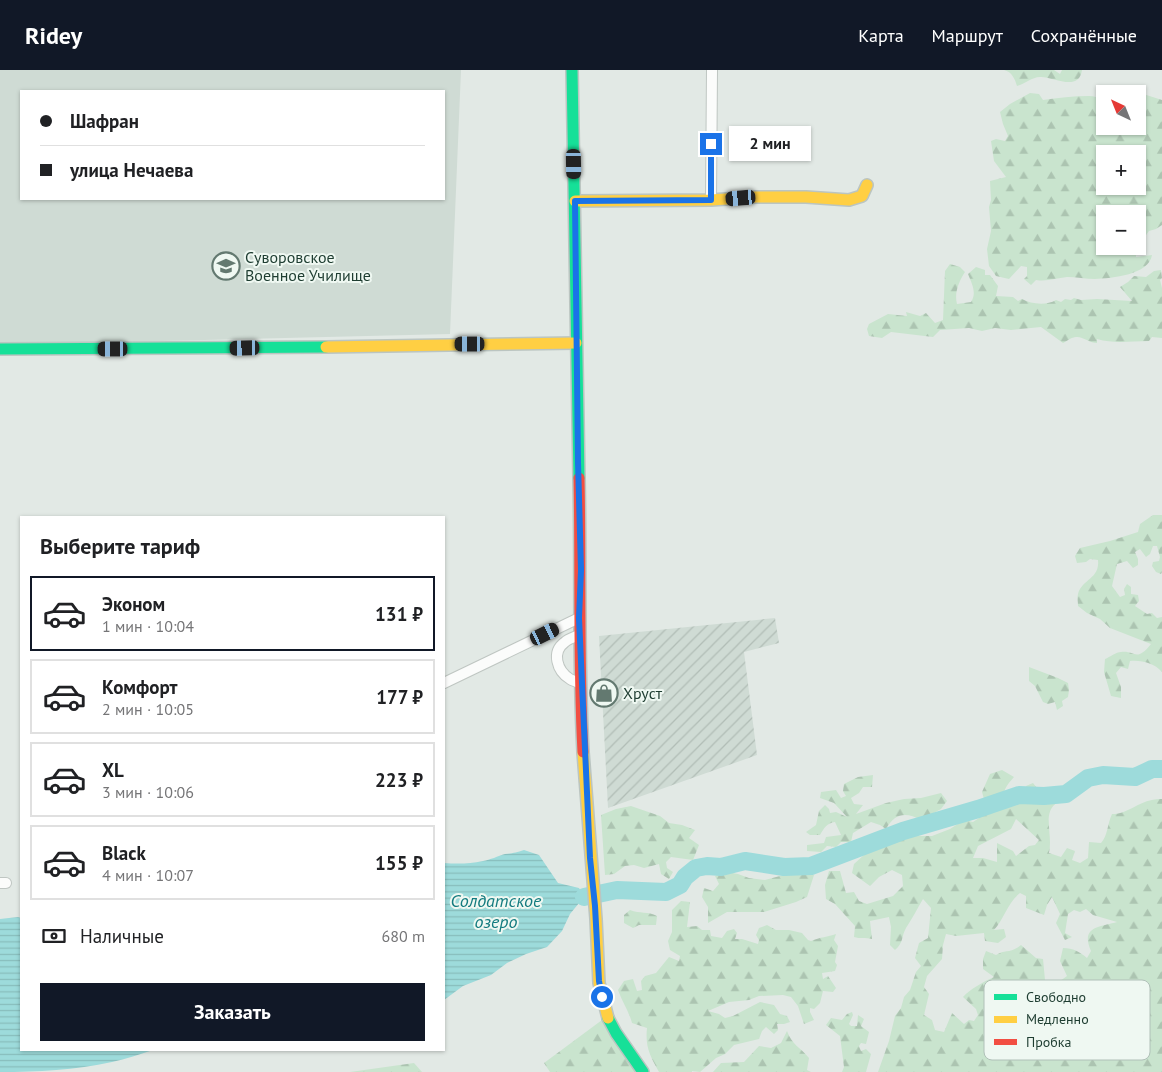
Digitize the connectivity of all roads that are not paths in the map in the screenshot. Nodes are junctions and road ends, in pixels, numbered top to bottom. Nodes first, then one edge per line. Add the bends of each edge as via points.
1 (572, 70) edge
2 (712, 70) edge
3 (867, 185) dead end
4 (711, 200) junction
5 (575, 201) junction
6 (576, 343) junction
7 (0, 349) edge
8 (579, 618) junction
9 (580, 635) junction
10 (445, 683) edge
11 (581, 684) junction
12 (643, 1072) edge

1 - 5 main road
2 - 4 street
3 - 4 main road via 862,196 849,200 806,197
4 - 5 main road
5 - 6 main road
6 - 7 main road
6 - 8 main road via 581,570
8 - 9 main road
8 - 10 street
9 - 11 main road
9 - 11 street via 564,642 556,662 569,679
11 - 12 main road via 599,981 609,1021

